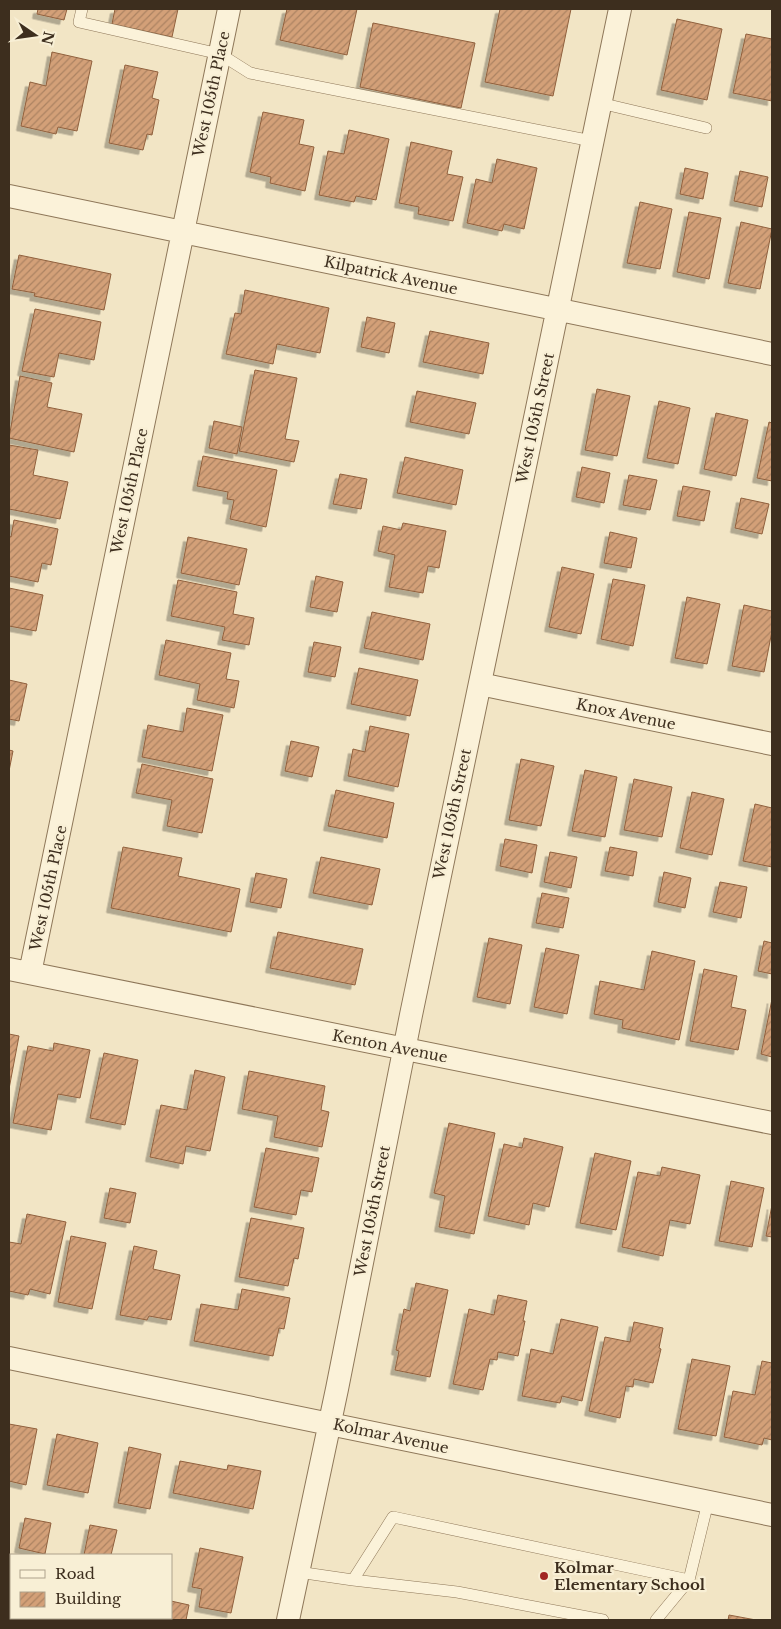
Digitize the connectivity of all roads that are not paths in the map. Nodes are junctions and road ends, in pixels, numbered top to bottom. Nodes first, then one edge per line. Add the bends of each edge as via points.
1 (82, 9) edge
2 (229, 9) edge
3 (620, 9) edge
4 (220, 54) junction
5 (600, 103) junction
6 (706, 128) dead end
7 (592, 141) junction
8 (9, 196) edge
9 (183, 232) junction
10 (557, 310) junction
11 (772, 354) edge
12 (480, 684) junction
13 (772, 744) edge
14 (19, 971) edge
15 (404, 1049) junction
16 (772, 1123) edge
17 (9, 1358) edge
18 (330, 1423) junction
19 (708, 1502) junction
20 (772, 1515) edge
21 (298, 1572) junction
22 (353, 1580) junction
23 (689, 1580) junction
24 (288, 1620) edge
25 (603, 1620) edge
26 (656, 1620) edge

1 - 4 lane via 79,22
2 - 4 street, West 105th Place
3 - 5 street, West 105th Street
4 - 7 lane via 250,73
4 - 9 street, West 105th Place
5 - 6 lane
5 - 7 street, West 105th Street
7 - 10 street, West 105th Street
8 - 9 street, Kilpatrick Avenue
9 - 10 street, Kilpatrick Avenue
9 - 14 street, West 105th Place
10 - 11 street, Kilpatrick Avenue
10 - 12 street, West 105th Street
12 - 13 street, Knox Avenue
12 - 15 street, West 105th Street
14 - 15 street, Kenton Avenue
15 - 16 street, Kenton Avenue
15 - 18 street, West 105th Street
17 - 18 street, Kolmar Avenue
18 - 19 street, Kolmar Avenue
18 - 21 street, West 105th Street
19 - 20 street, Kolmar Avenue
19 - 23 lane
21 - 22 lane
21 - 24 street, West 105th Street
22 - 23 lane via 392,1517
22 - 25 lane via 457,1592
23 - 26 lane

